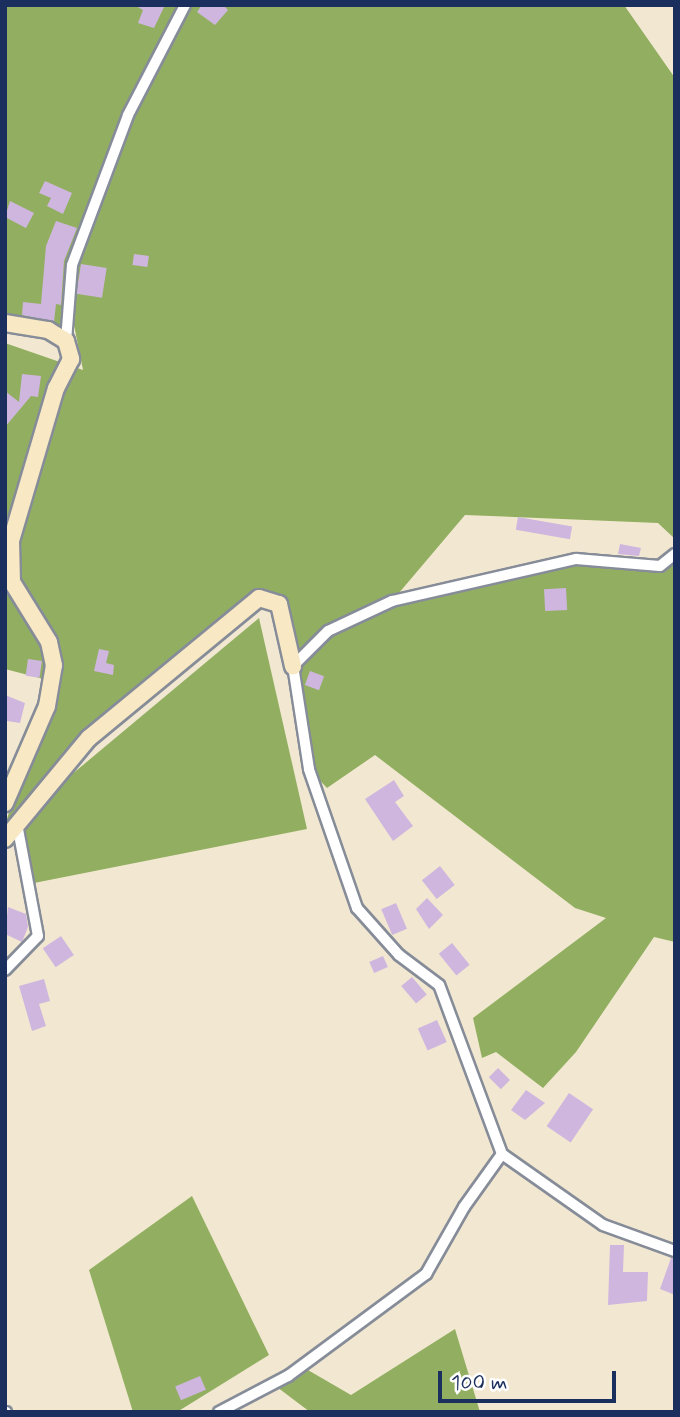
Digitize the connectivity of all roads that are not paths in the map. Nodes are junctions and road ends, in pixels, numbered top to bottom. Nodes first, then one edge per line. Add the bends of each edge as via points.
1 (185, 5) edge
2 (5, 323) edge
3 (66, 341) junction
4 (675, 554) edge
5 (293, 666) junction
6 (5, 803) edge
7 (16, 821) junction
8 (5, 839) edge
9 (5, 970) edge
10 (502, 1154) junction
11 (675, 1251) edge
12 (219, 1412) edge

1 - 3 street via 128,115 72,265
2 - 3 street via 48,330
3 - 6 street via 71,359 56,388 11,541 12,582 49,642 54,665 47,706
4 - 5 street via 660,566 576,559 392,601 328,631
5 - 7 street via 279,604 259,598 89,738
5 - 10 street via 309,769 358,908 398,956 439,985
7 - 8 street
7 - 9 street via 38,936
10 - 11 street via 603,1225
10 - 12 street via 426,1273 289,1376

